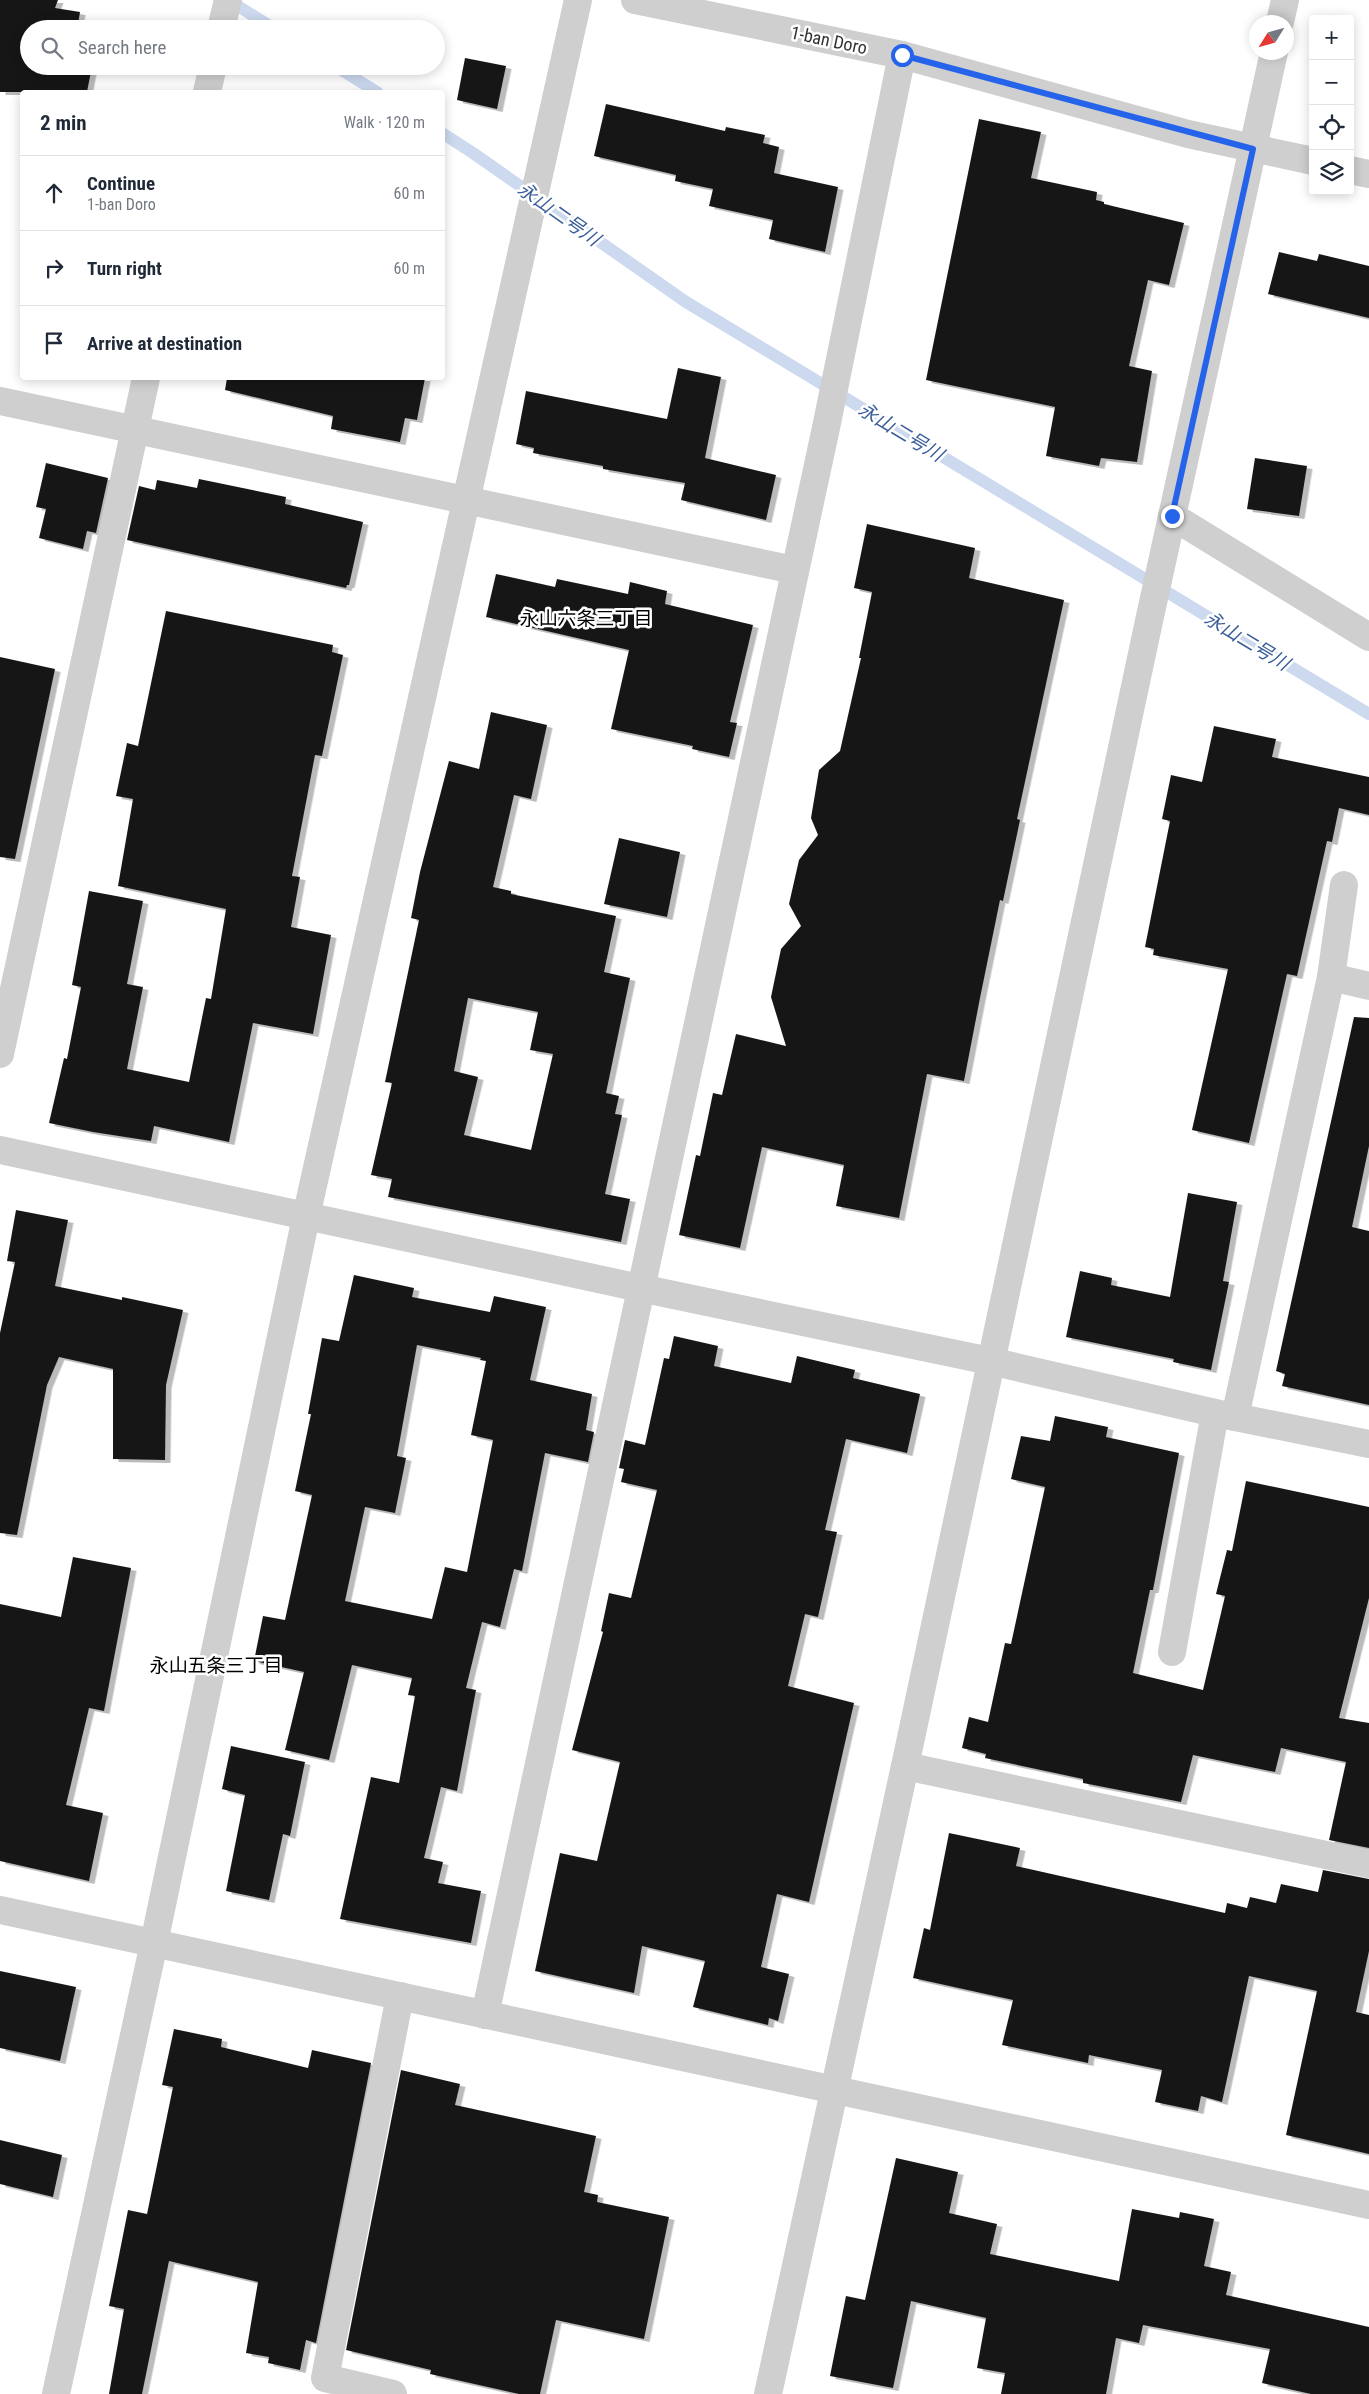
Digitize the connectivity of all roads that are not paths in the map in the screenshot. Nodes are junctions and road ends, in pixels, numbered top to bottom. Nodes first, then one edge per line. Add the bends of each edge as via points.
1 (228, 0) edge
2 (578, 0) edge
3 (635, 0) edge
4 (1285, 0) edge
5 (1282, 15) edge
6 (223, 20) edge
7 (902, 55) junction
8 (1272, 60) edge
9 (211, 75) edge
10 (208, 90) edge
11 (1253, 149) junction
12 (1309, 161) edge
13 (1354, 171) edge
14 (1369, 174) edge
15 (146, 380) edge
16 (0, 401) edge
17 (134, 430) junction
18 (465, 500) junction
19 (1172, 516) junction
20 (794, 570) junction
21 (1369, 637) edge
22 (1344, 886) dead end
23 (1331, 976) junction
24 (1369, 986) edge
25 (0, 1054) edge
26 (0, 1150) edge
27 (306, 1217) junction
28 (640, 1288) junction
29 (990, 1361) junction
30 (1225, 1415) junction
31 (1369, 1444) edge
32 (1172, 1652) dead end
33 (904, 1766) junction
34 (1369, 1864) edge
35 (0, 1910) edge
36 (154, 1943) junction
37 (400, 1996) junction
38 (485, 2014) junction
39 (834, 2090) junction
40 (1369, 2205) edge
41 (56, 2394) edge
42 (393, 2394) edge
43 (768, 2394) edge

1 - 6 street
2 - 18 street
3 - 7 street, 1-ban Doro
4 - 5 street
7 - 11 street, 1-ban Doro
7 - 20 street
8 - 11 street
9 - 10 street
11 - 12 street, 1-ban Doro
11 - 19 street
13 - 14 street
15 - 17 street
16 - 17 street
17 - 18 street
17 - 25 street
18 - 20 street
18 - 27 street
19 - 21 street
19 - 29 street
20 - 28 street
22 - 23 street
23 - 24 street
23 - 30 street
26 - 27 street
27 - 28 street
27 - 36 street
28 - 29 street
28 - 38 street
29 - 30 street
29 - 33 street
30 - 31 street
30 - 32 street
33 - 34 street
33 - 39 street
35 - 36 street
36 - 37 street
36 - 41 street
37 - 38 street
37 - 42 street via 325,2378
38 - 39 street
39 - 40 street
39 - 43 street

